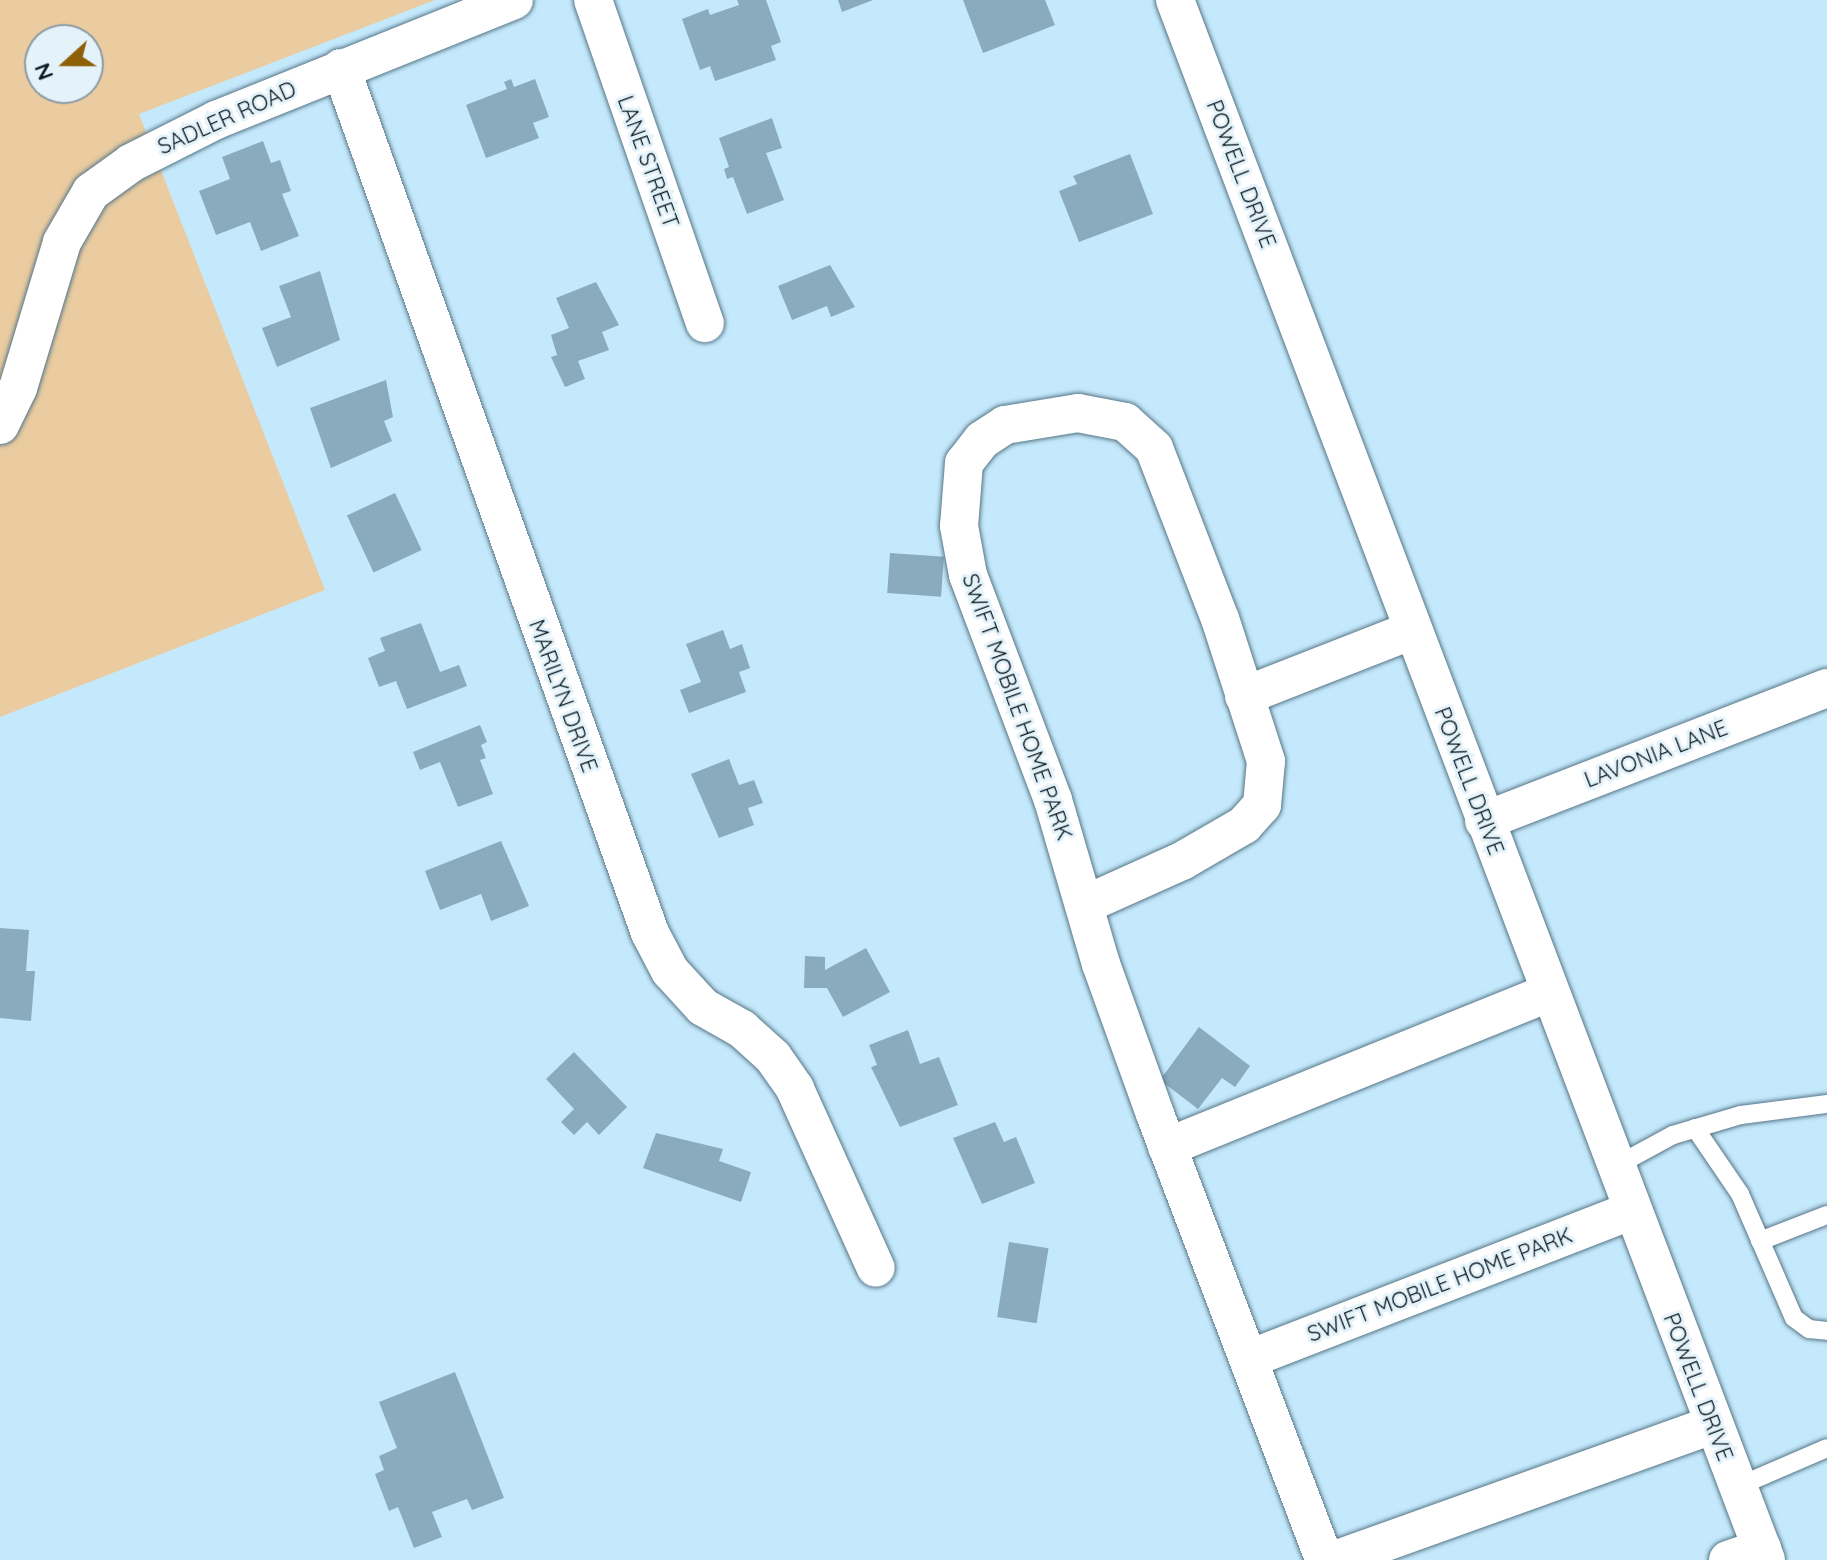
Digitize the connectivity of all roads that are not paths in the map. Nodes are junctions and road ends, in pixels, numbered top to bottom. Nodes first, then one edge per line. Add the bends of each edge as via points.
1 (514, 0) edge
2 (593, 0) edge
3 (1175, 0) edge
4 (341, 68) junction
5 (705, 323) dead end
6 (0, 425) edge
7 (1412, 630) junction
8 (1827, 688) edge
9 (1244, 696) junction
10 (1484, 821) junction
11 (1084, 905) junction
12 (1548, 993) junction
13 (1827, 1104) edge
14 (1695, 1128) junction
15 (1167, 1147) junction
16 (1614, 1167) junction
17 (1631, 1211) junction
18 (1827, 1215) edge
19 (1760, 1241) junction
20 (876, 1268) dead end
21 (1827, 1331) edge
22 (1249, 1359) junction
23 (1713, 1425) junction
24 (1827, 1448) edge
25 (1737, 1487) junction
26 (1752, 1556) edge
27 (1324, 1560) edge
28 (1335, 1560) edge

1 - 4 street, SADLER ROAD
2 - 5 street, LANE STREET
3 - 7 street, POWELL DRIVE
4 - 6 street, SADLER ROAD via 167,142 91,192 62,242
4 - 20 street, MARILYN DRIVE via 650,933 670,971 703,1007 742,1029 773,1057 795,1089
7 - 9 street
7 - 10 street, POWELL DRIVE
8 - 10 street, LAVONIA LANE
9 - 11 street, SWIFT MOBILE HOME PARK via 1266,761 1262,805 1217,842
9 - 11 street, SWIFT MOBILE HOME PARK via 1154,448 1139,432 1125,422 1078,413 1005,425 982,440 964,463 959,483 959,526 968,575 1053,800
10 - 12 street, POWELL DRIVE
11 - 15 street, SWIFT MOBILE HOME PARK
12 - 15 street
12 - 16 street, POWELL DRIVE
13 - 14 lane via 1741,1115
14 - 16 lane
14 - 19 lane via 1740,1194
15 - 22 street, SWIFT MOBILE HOME PARK
16 - 17 street, POWELL DRIVE
17 - 22 street, SWIFT MOBILE HOME PARK
17 - 23 street, POWELL DRIVE
18 - 19 lane
19 - 21 lane via 1794,1318 1809,1329
22 - 27 street, SWIFT MOBILE HOME PARK
23 - 25 street, POWELL DRIVE
23 - 28 street
24 - 25 lane
25 - 26 street, POWELL DRIVE

